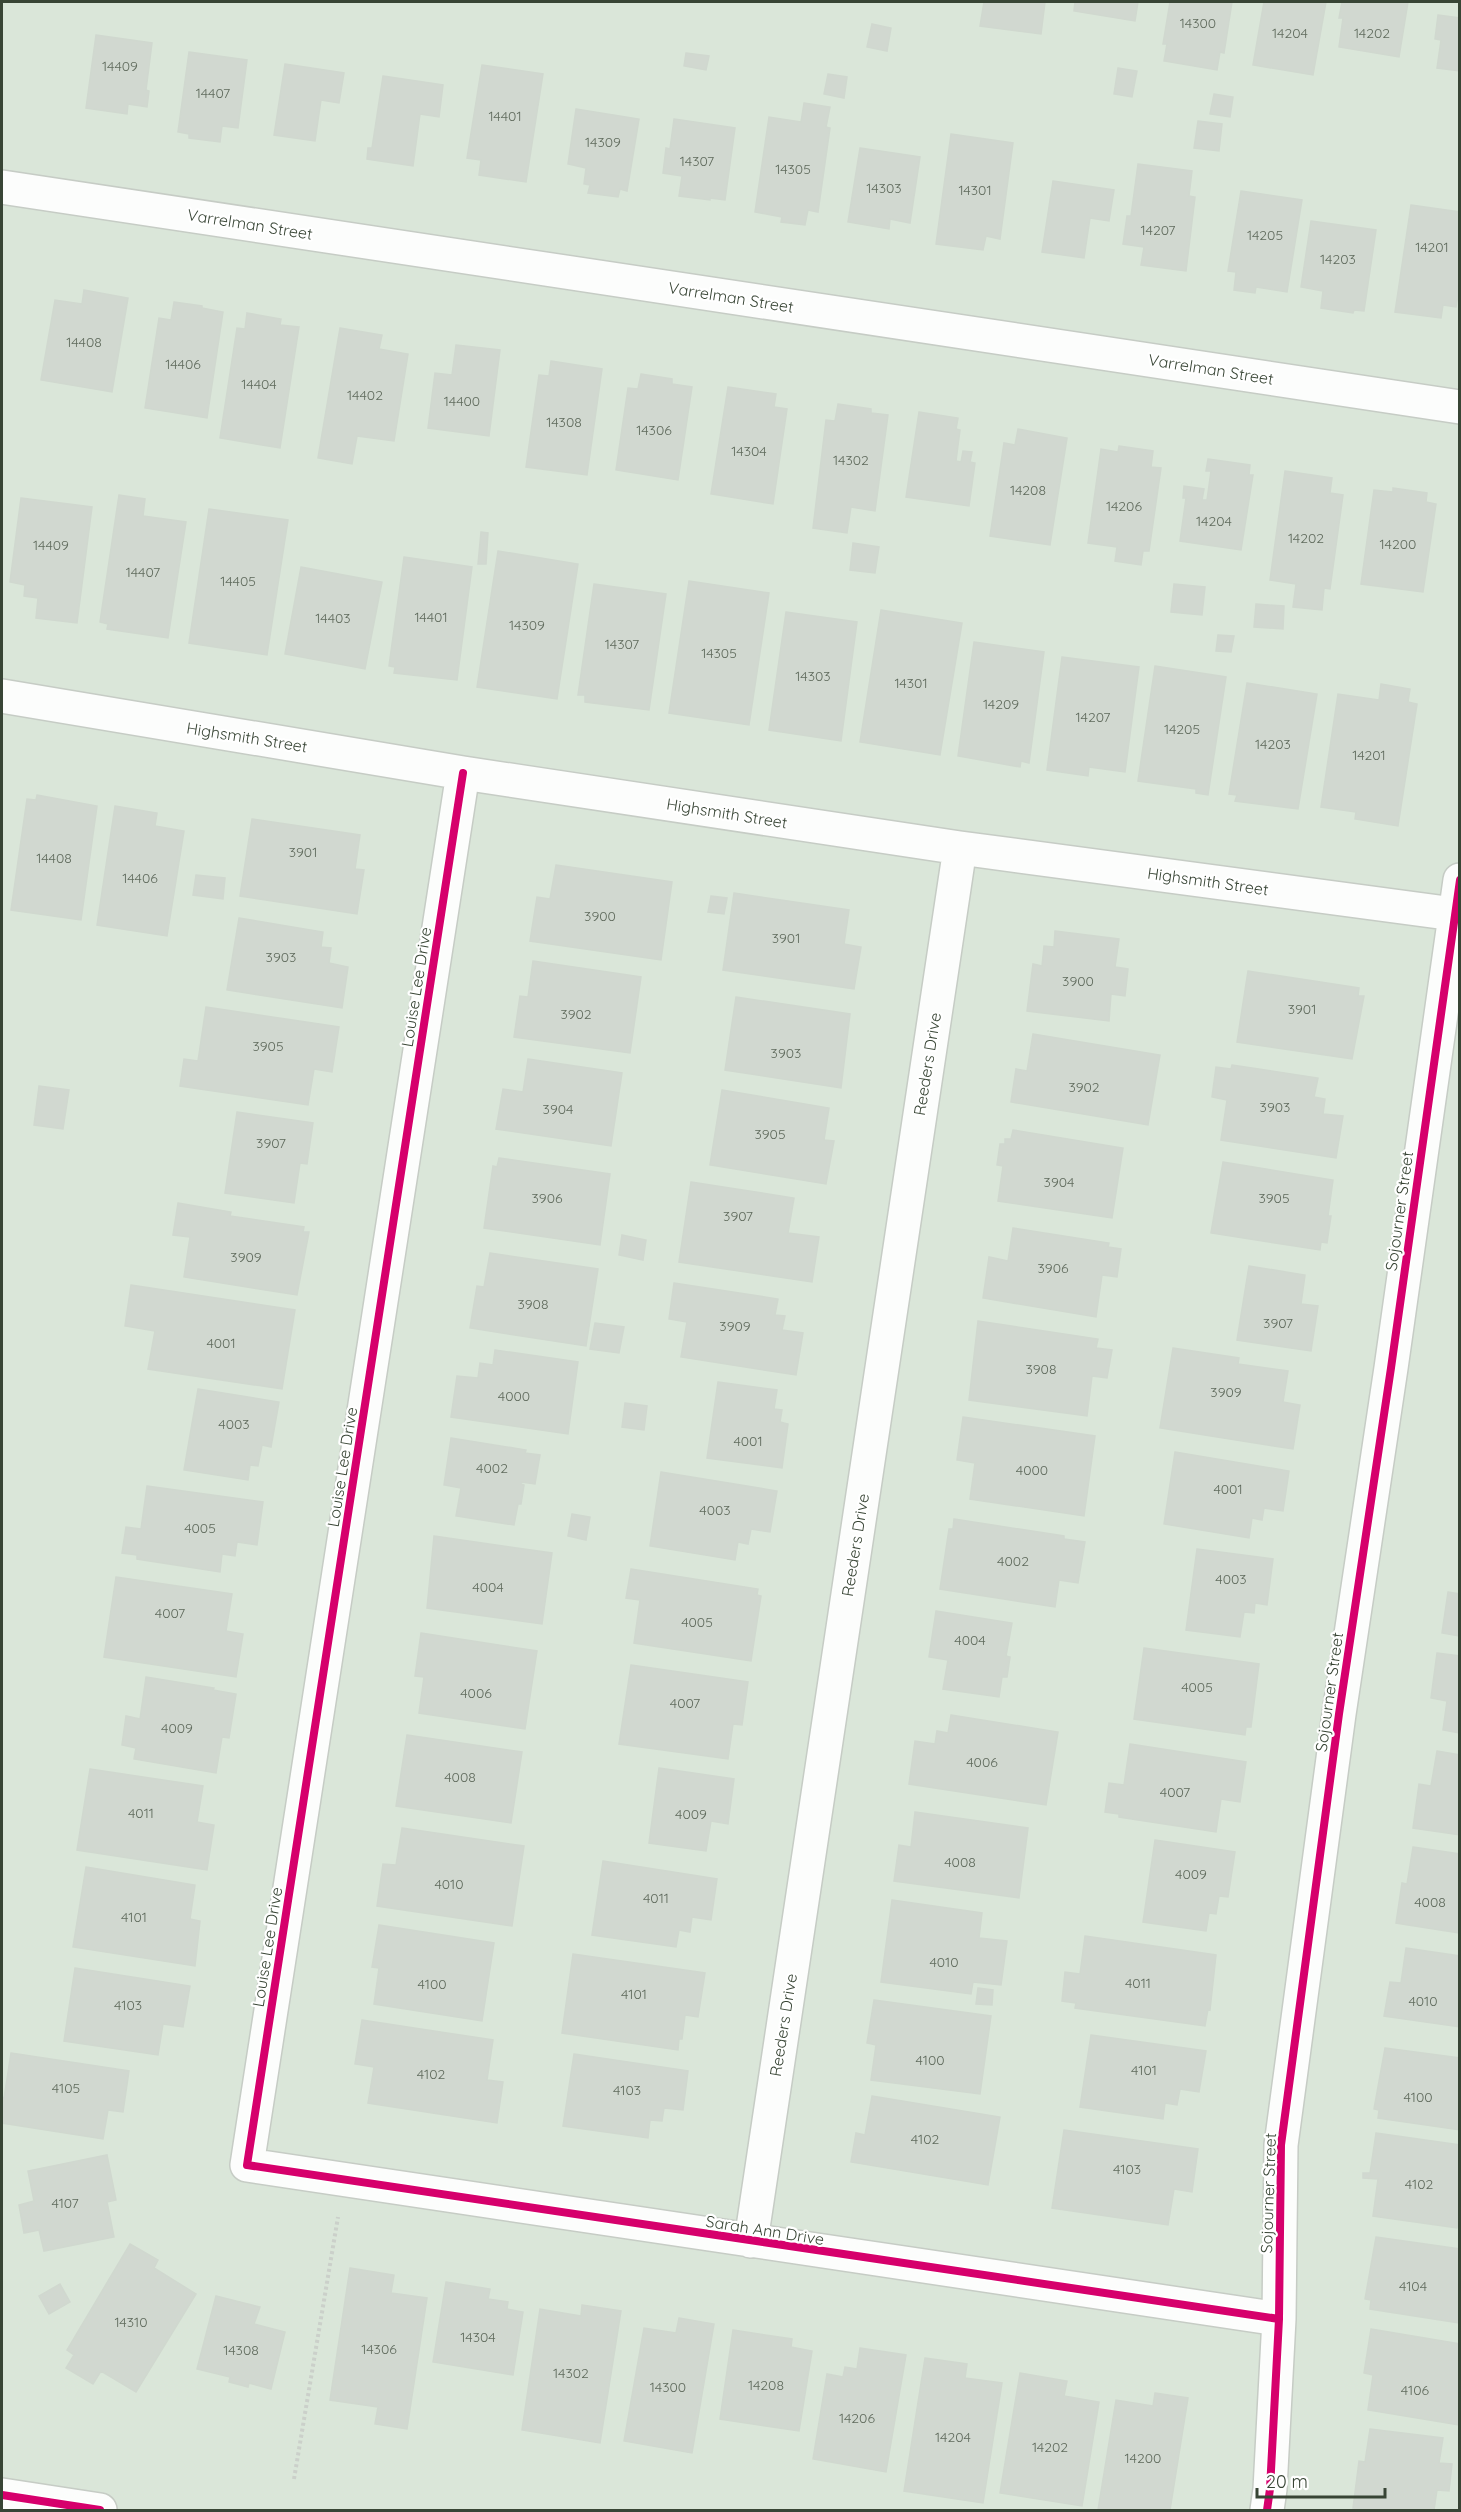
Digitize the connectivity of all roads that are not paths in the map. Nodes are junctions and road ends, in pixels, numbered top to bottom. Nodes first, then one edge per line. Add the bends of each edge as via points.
1 (2, 187) edge
2 (1460, 407) edge
3 (2, 696) edge
4 (464, 773) junction
5 (960, 848) junction
6 (1460, 880) edge
7 (1454, 914) junction
8 (247, 2165) joint
9 (751, 2241) junction
10 (1279, 2319) junction
11 (2, 2495) edge
12 (100, 2511) edge
13 (1267, 2511) edge

1 - 2 street, Varrelman Street
3 - 4 street, Highsmith Street
4 - 5 street, Highsmith Street
4 - 8 street, Louise Lee Drive
5 - 7 street, Highsmith Street
5 - 9 street, Reeders Drive
6 - 7 street, Sojourner Street
7 - 10 street, Sojourner Street via 1281,2145
8 - 9 street, Sarah Ann Drive
9 - 10 street, Sarah Ann Drive
10 - 13 street, Sojourner Street
11 - 12 street

